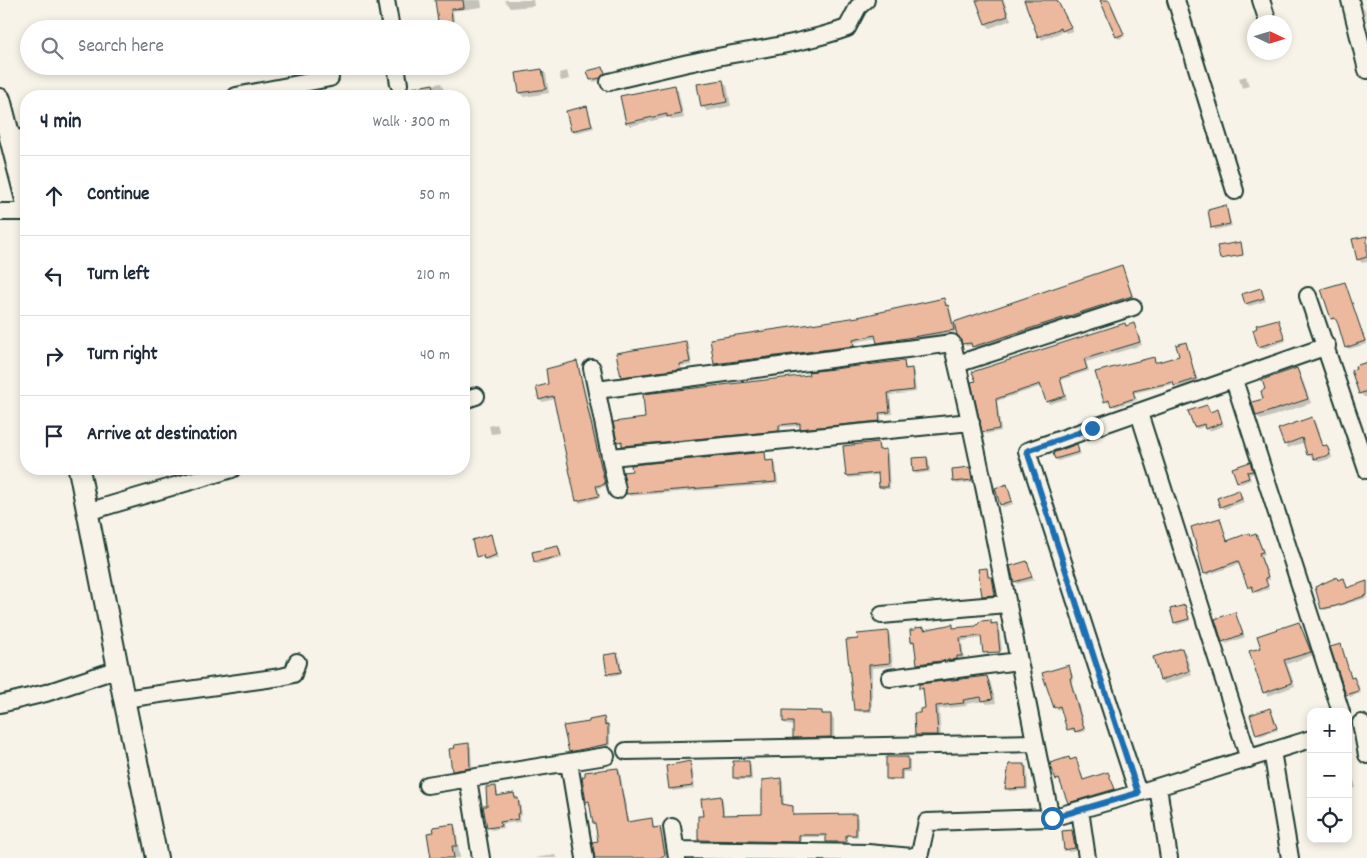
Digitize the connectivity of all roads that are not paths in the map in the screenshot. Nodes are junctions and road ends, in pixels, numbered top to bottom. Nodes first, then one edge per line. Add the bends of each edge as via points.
1 (386, 0) edge
2 (866, 0) edge
3 (1176, 0) edge
4 (1261, 0) edge
5 (1350, 0) edge
6 (1266, 15) edge
7 (389, 20) edge
8 (1367, 70) edge
9 (398, 75) edge
10 (330, 78) dead end
11 (608, 82) dead end
12 (399, 84) dead end
13 (267, 90) edge
14 (0, 99) edge
15 (19, 139) edge
16 (1235, 191) dead end
17 (0, 212) edge
18 (20, 212) edge
19 (1308, 296) dead end
20 (1133, 307) dead end
21 (1327, 346) junction
22 (957, 364) junction
23 (592, 368) dead end
24 (1234, 380) junction
25 (597, 390) junction
26 (1139, 413) junction
27 (971, 422) junction
28 (611, 457) junction
29 (1367, 470) edge
30 (80, 475) edge
31 (212, 475) edge
32 (618, 490) dead end
33 (87, 512) junction
34 (1006, 604) junction
35 (882, 615) dead end
36 (1018, 661) junction
37 (297, 662) dead end
38 (118, 669) junction
39 (890, 678) dead end
40 (124, 699) junction
41 (0, 704) edge
42 (1339, 708) edge
43 (1359, 723) edge
44 (1307, 740) edge
45 (1035, 742) junction
46 (626, 751) dead end
47 (1272, 751) junction
48 (1367, 755) edge
49 (606, 756) dead end
50 (1249, 759) junction
51 (569, 763) junction
52 (468, 779) junction
53 (427, 785) dead end
54 (1158, 787) junction
55 (1138, 793) junction
56 (1080, 810) junction
57 (1052, 818) junction
58 (672, 828) dead end
59 (677, 854) edge
60 (868, 856) edge
61 (157, 858) edge
62 (481, 858) edge
63 (585, 858) edge
64 (1087, 858) edge
65 (1169, 858) edge
66 (1290, 858) edge

1 - 7 street
2 - 11 street via 858,6 847,28 782,46 697,61
3 - 16 street
4 - 6 street
5 - 8 street
9 - 12 street
10 - 13 street
14 - 15 main road
17 - 18 street
19 - 21 street
20 - 22 street
21 - 24 street
21 - 29 street
22 - 25 street via 952,343
22 - 27 street
23 - 25 street
24 - 26 street
24 - 42 street
25 - 28 street
26 - 50 street
26 - 55 street via 1027,451
27 - 28 street
27 - 34 street
28 - 32 street
30 - 33 main road
31 - 33 street
33 - 38 main road
34 - 35 street
34 - 36 street
36 - 39 street
36 - 45 street
37 - 40 street via 293,674 281,677
38 - 40 main road
38 - 41 street via 46,693
40 - 61 main road
43 - 48 street
44 - 47 street
45 - 46 street
45 - 57 street
47 - 50 street
47 - 66 street
49 - 51 street
50 - 54 street
51 - 52 street
51 - 63 street
52 - 53 street
52 - 62 street
54 - 55 street
54 - 65 street
55 - 56 street
56 - 57 street
56 - 64 street
57 - 60 street via 933,820 925,825 917,856
58 - 59 street
59 - 60 street

